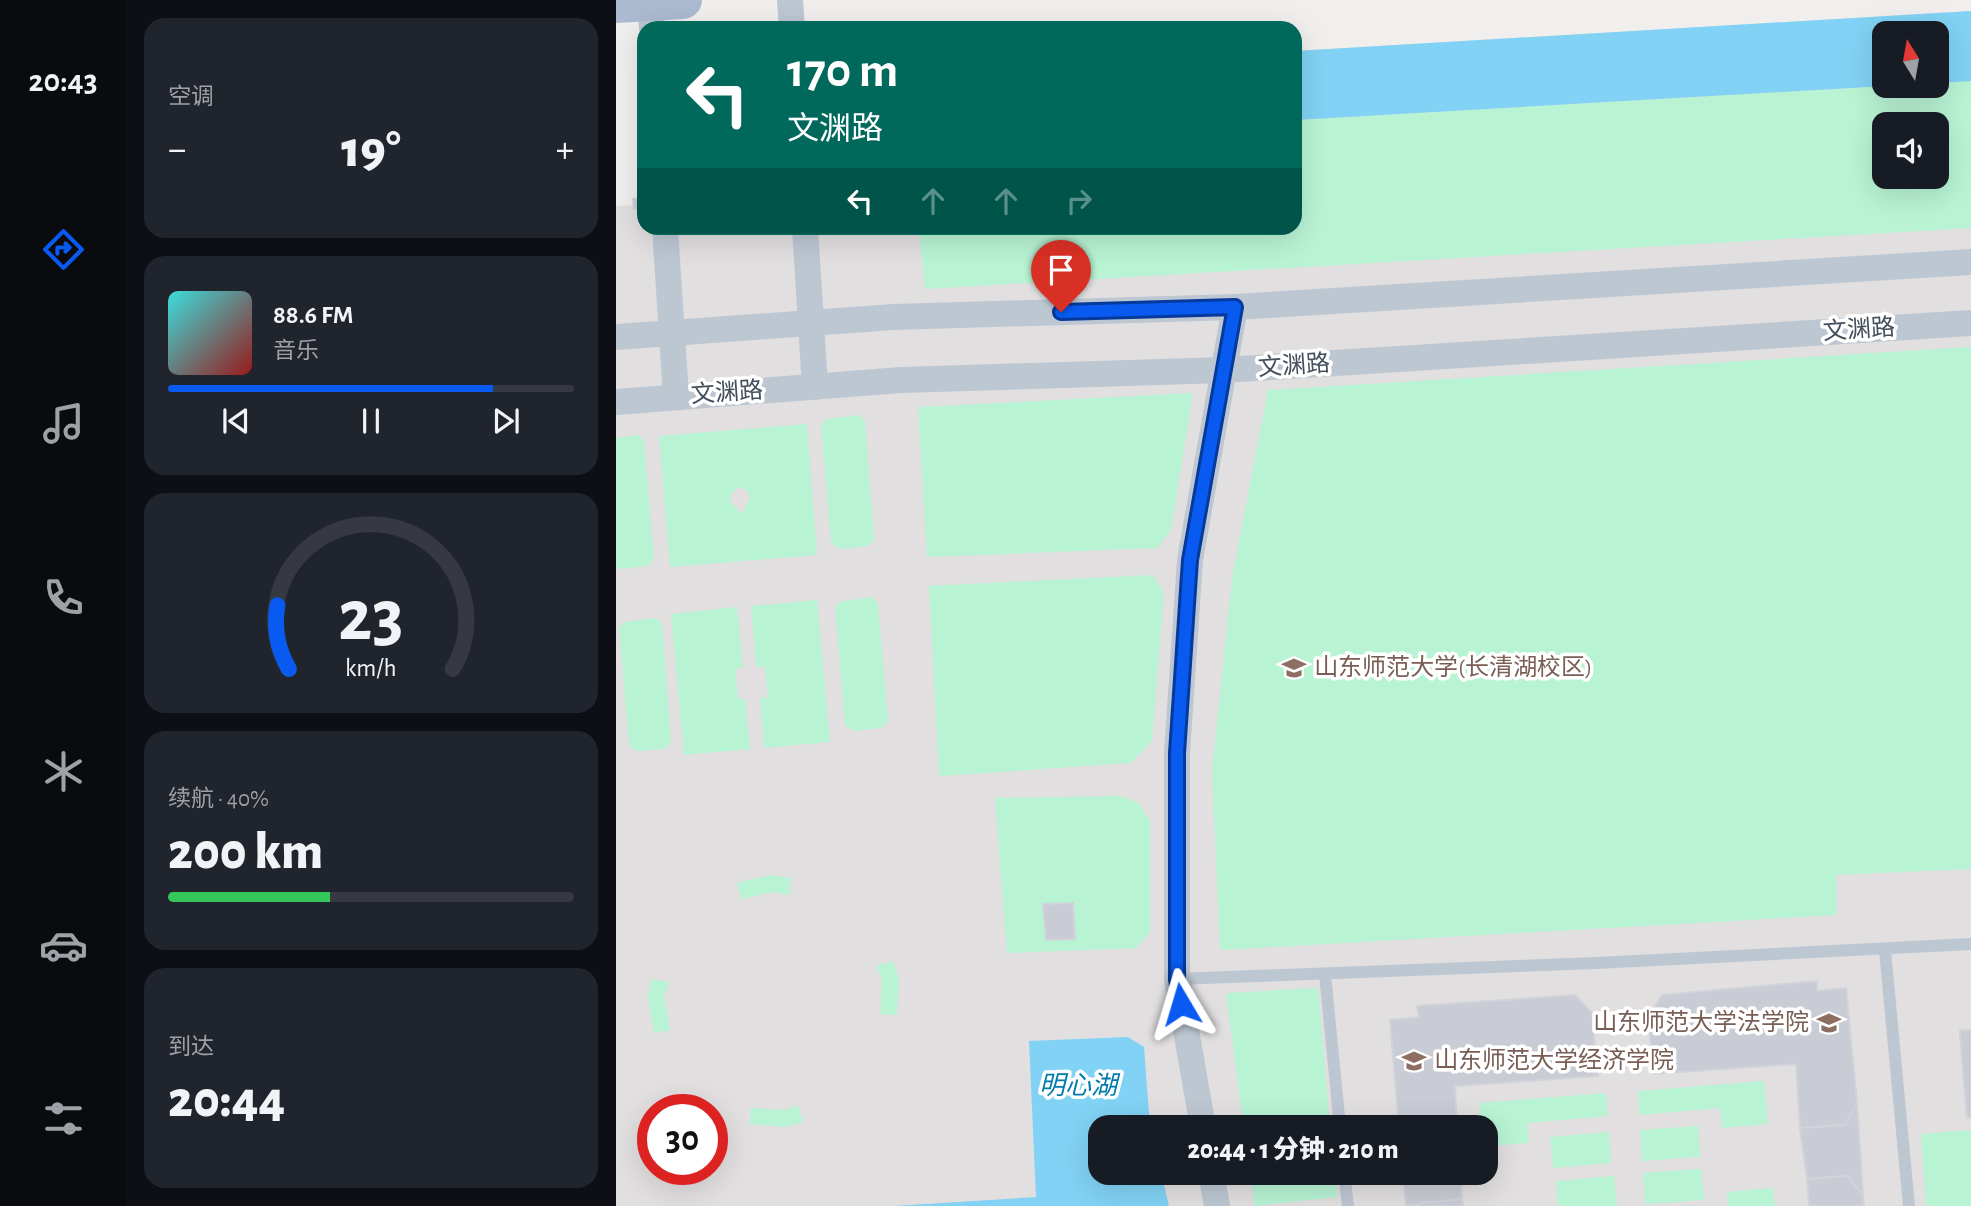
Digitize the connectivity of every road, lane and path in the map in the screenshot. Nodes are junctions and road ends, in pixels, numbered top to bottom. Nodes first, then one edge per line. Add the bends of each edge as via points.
1 (790, 0) edge
2 (792, 21) edge
3 (665, 235) edge
4 (805, 235) edge
5 (1971, 262) edge
6 (1235, 307) junction
7 (811, 323) junction
8 (1971, 323) edge
9 (672, 333) junction
10 (616, 337) edge
11 (1224, 370) junction
12 (814, 387) junction
13 (676, 397) junction
14 (616, 402) edge
15 (1971, 944) edge
16 (1885, 950) junction
17 (1325, 974) junction
18 (1177, 979) junction
19 (1201, 1115) edge
20 (1339, 1115) edge
21 (1213, 1185) edge
22 (1346, 1185) edge
23 (1217, 1206) edge
24 (1348, 1206) edge
25 (1909, 1206) edge

1 - 2 street
3 - 9 street
4 - 7 street
5 - 6 street
6 - 7 street
6 - 11 street
7 - 9 street
7 - 12 street
8 - 11 street, 文渊路
9 - 10 street
9 - 13 street
11 - 12 street, 文渊路
11 - 18 street via 1190,560 1177,753
12 - 13 street, 文渊路
13 - 14 street, 文渊路
15 - 16 lane
16 - 17 lane
16 - 25 lane
17 - 18 lane
17 - 20 lane
18 - 19 street
21 - 23 street
22 - 24 lane

